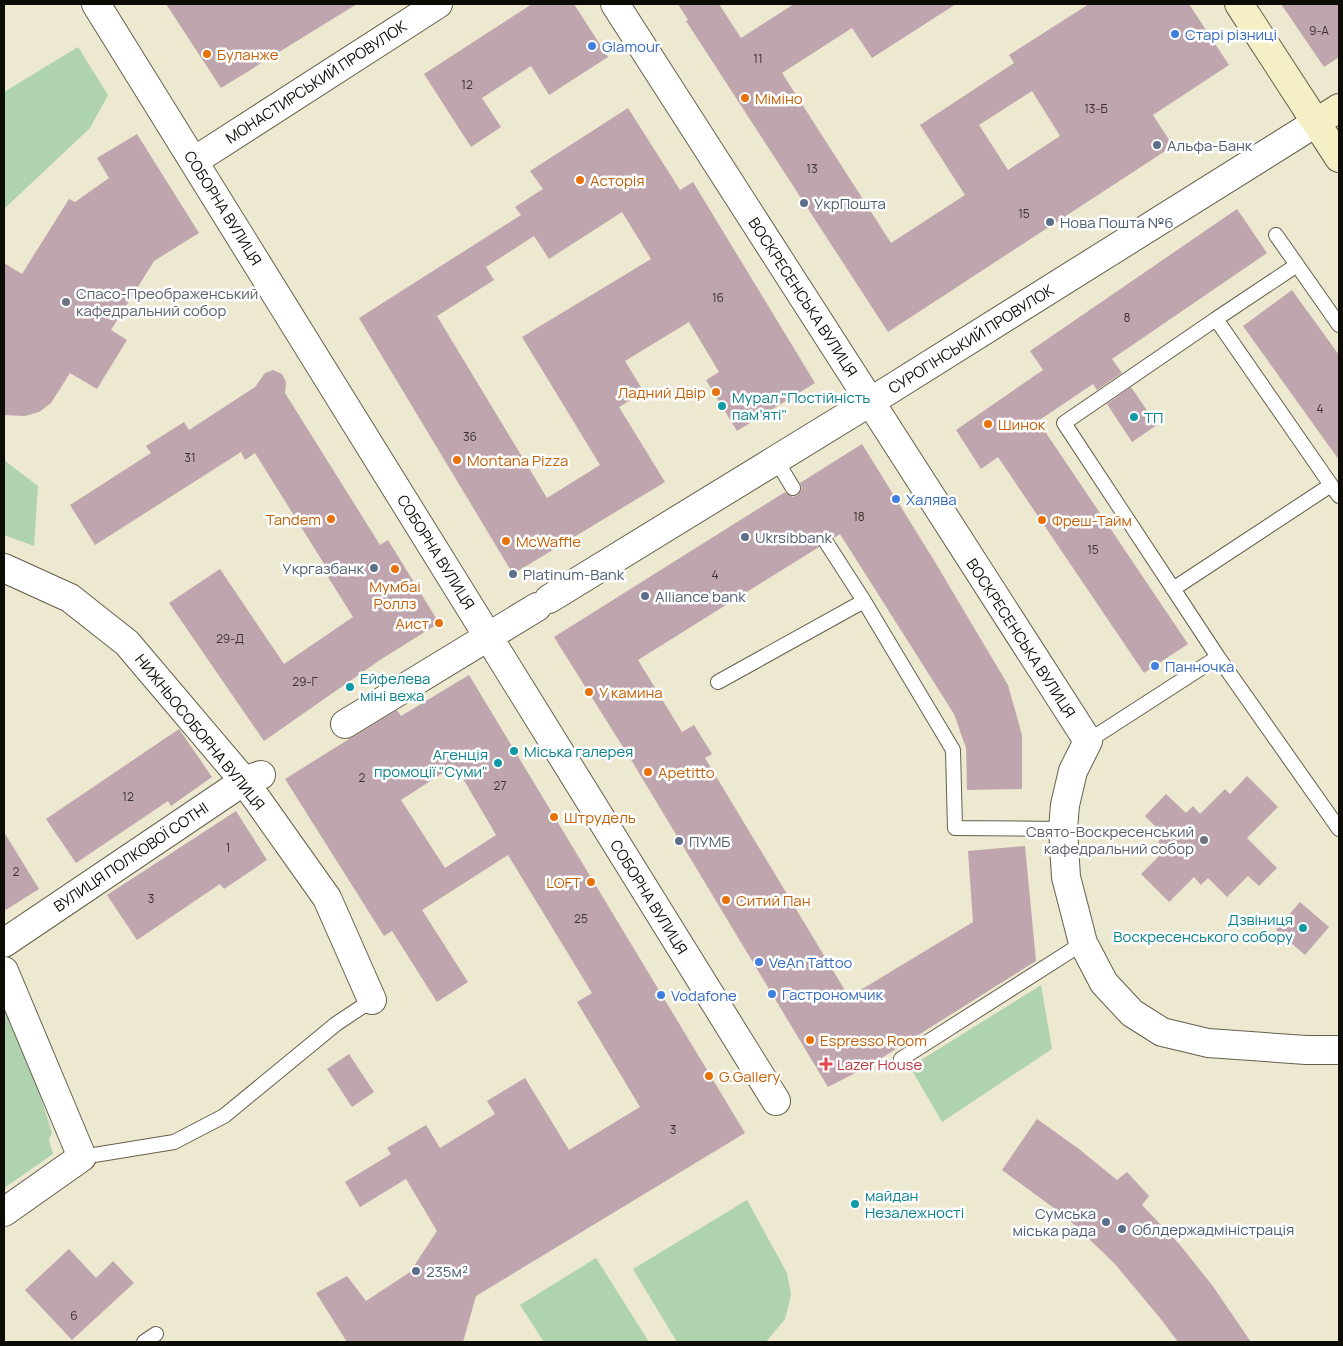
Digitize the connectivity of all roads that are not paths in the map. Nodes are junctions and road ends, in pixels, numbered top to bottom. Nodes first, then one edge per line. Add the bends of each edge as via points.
1 (96, 4) edge
2 (438, 4) edge
3 (615, 4) edge
4 (1239, 4) edge
5 (1328, 115) edge
6 (1339, 158) edge
7 (194, 161) junction
8 (1276, 235) dead end
9 (1297, 265) junction
10 (1216, 319) junction
11 (1339, 325) edge
12 (870, 402) junction
13 (776, 460) junction
14 (793, 488) dead end
15 (1335, 491) edge
16 (826, 542) dead end
17 (4, 568) edge
18 (1173, 589) junction
19 (864, 602) junction
20 (488, 637) junction
21 (1218, 657) junction
22 (718, 682) dead end
23 (345, 724) dead end
24 (1088, 741) junction
25 (253, 778) junction
26 (1063, 829) junction
27 (1339, 829) edge
28 (1083, 943) junction
29 (4, 944) edge
30 (4, 971) edge
31 (372, 1000) joint
32 (1339, 1050) edge
33 (901, 1059) dead end
34 (776, 1101) dead end
35 (82, 1157) junction
36 (4, 1212) edge

1 - 7 street, СОБОРНА ВУЛИЦЯ
2 - 7 street, МОНАСТИРСЬКИЙ ПРОВУЛОК
3 - 12 street, ВОСКРЕСЕНСЬКА ВУЛИЦЯ
4 - 5 street
5 - 6 street
5 - 12 street, СУРОГІНСЬКИЙ ПРОВУЛОК
7 - 20 street, СОБОРНА ВУЛИЦЯ
8 - 9 lane
9 - 10 lane
9 - 11 lane
10 - 15 lane
10 - 18 lane via 1064,423
12 - 13 street, СУРОГІНСЬКИЙ ПРОВУЛОК
12 - 24 street, ВОСКРЕСЕНСЬКА ВУЛИЦЯ
13 - 14 lane
13 - 20 street, СУРОГІНСЬКИЙ ПРОВУЛОК
15 - 18 lane
16 - 19 lane
17 - 25 street, НИЖНЬОСОБОРНА ВУЛИЦЯ via 70,598 128,643
18 - 21 lane
19 - 22 lane
19 - 26 lane via 953,750 955,828
20 - 23 street, СУРОГІНСЬКИЙ ПРОВУЛОК
20 - 34 street, СОБОРНА ВУЛИЦЯ
21 - 24 lane
21 - 27 lane
24 - 26 street via 1072,771
25 - 29 street, ВУЛИЦЯ ПОЛКОВОЇ СОТНІ
25 - 31 street, НИЖНЬОСОБОРНА ВУЛИЦЯ via 327,898
26 - 28 street via 1066,877
28 - 32 street via 1104,983 1132,1014 1162,1032 1208,1043
28 - 33 lane
30 - 35 street
31 - 35 lane via 336,1024 224,1116 174,1142
35 - 36 street

